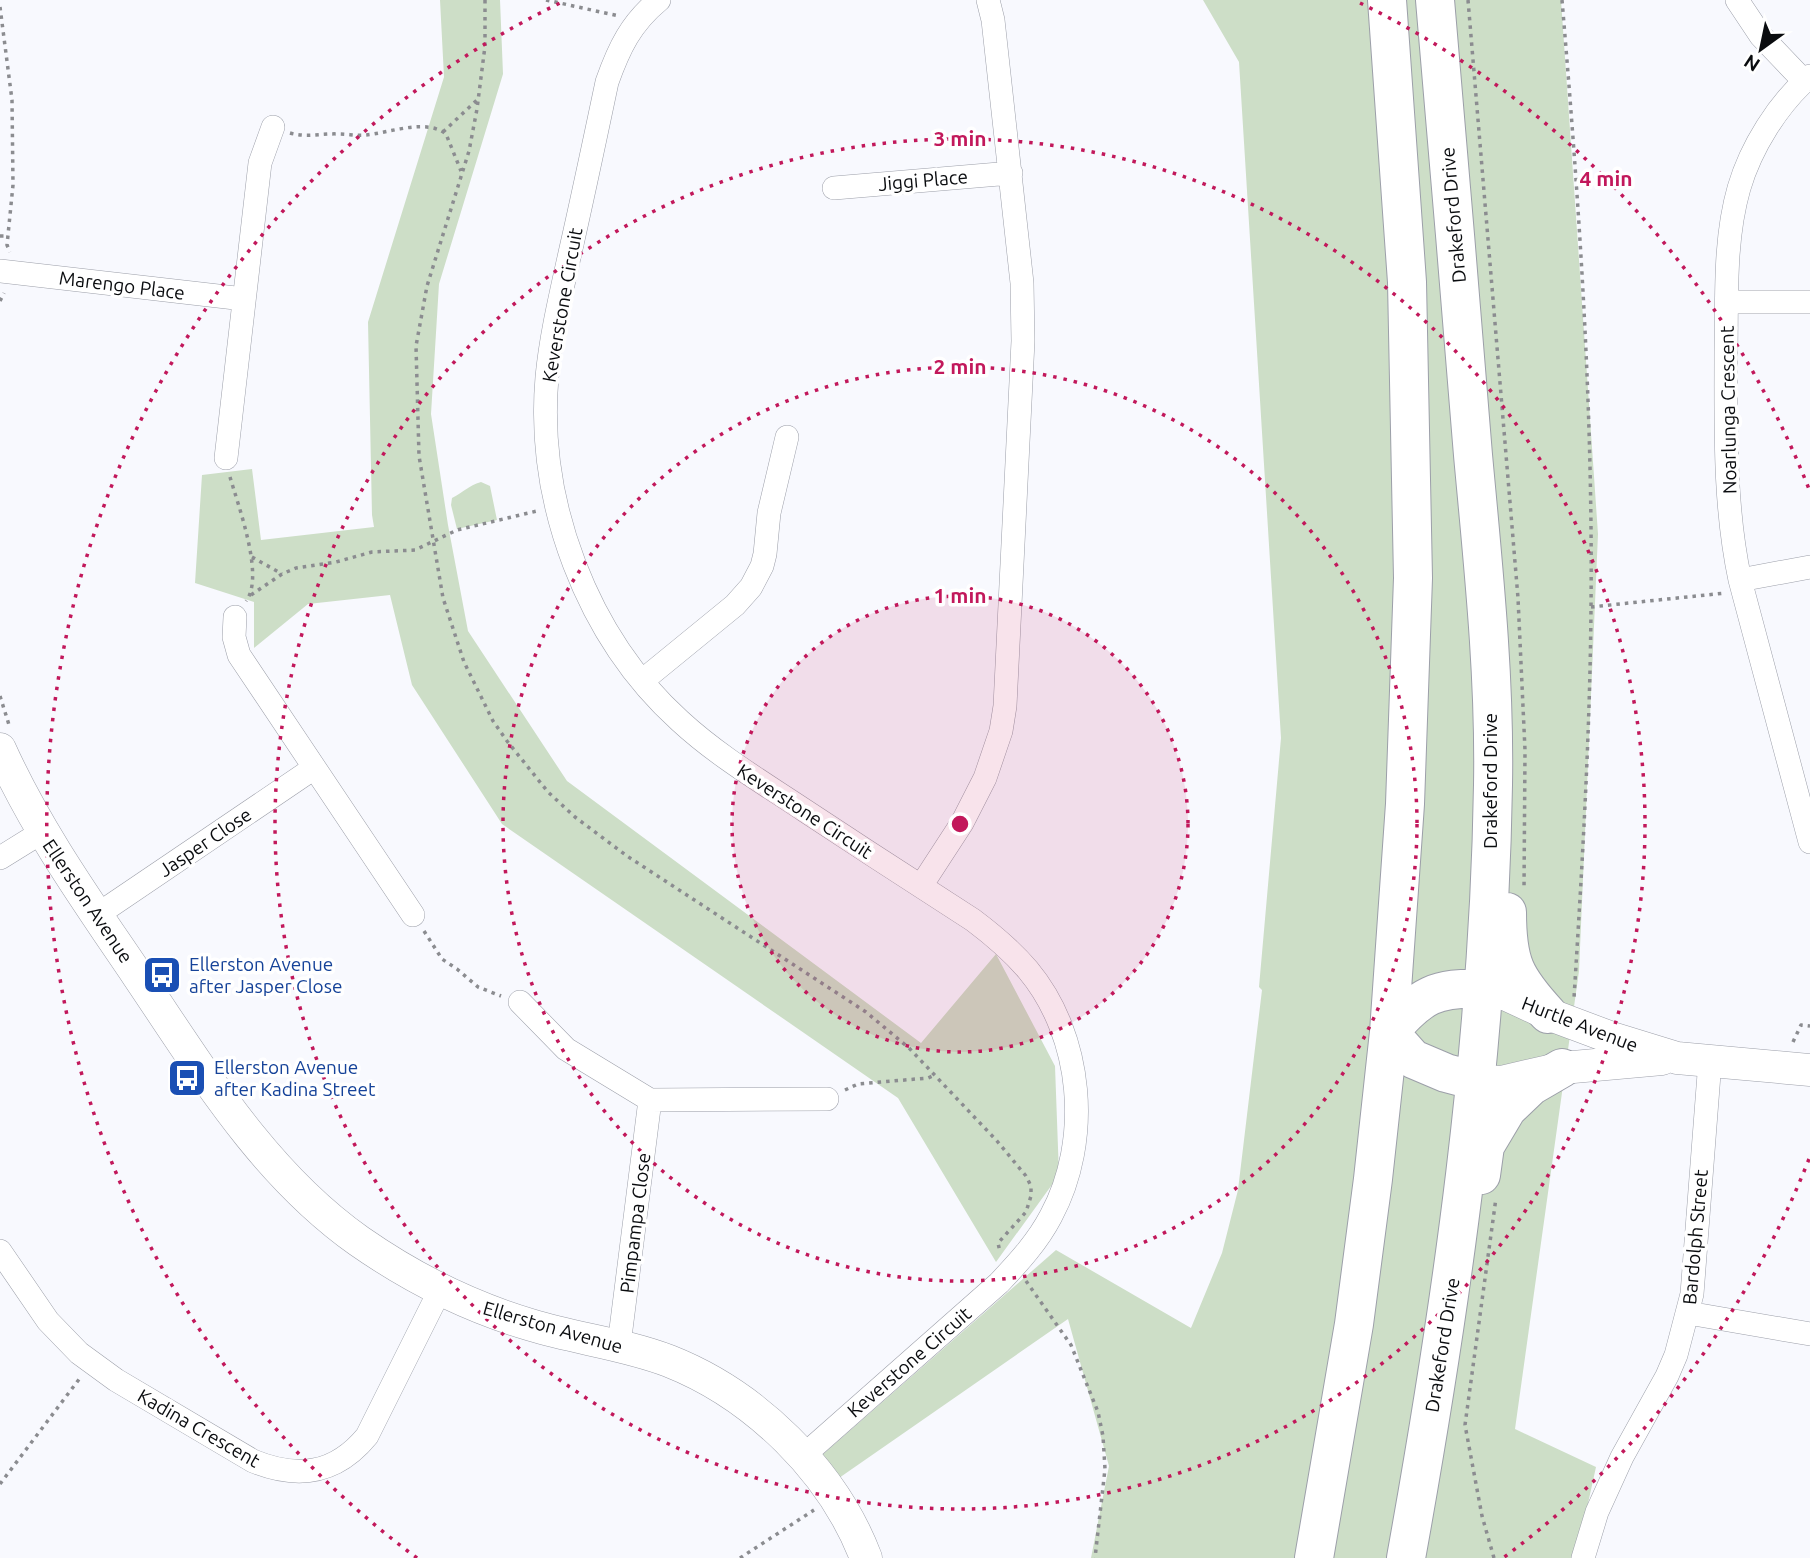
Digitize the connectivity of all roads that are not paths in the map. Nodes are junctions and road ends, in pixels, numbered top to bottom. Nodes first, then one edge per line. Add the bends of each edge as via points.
1 (659, 0) edge
2 (988, 0) edge
3 (1387, 0) edge
4 (1435, 0) edge
5 (1737, 0) edge
6 (1807, 79) edge
7 (273, 127) road end
8 (1011, 173) junction
9 (834, 188) dead end
10 (6, 271) edge
11 (244, 299) junction
12 (1727, 302) junction
13 (1810, 302) edge
14 (788, 436) dead end
15 (226, 457) road end
16 (1810, 567) edge
17 (1742, 586) junction
18 (234, 617) road end
19 (642, 681) junction
20 (0, 749) edge
21 (314, 768) junction
22 (1493, 782) junction
23 (42, 832) junction
24 (1810, 840) edge
25 (0, 858) edge
26 (921, 886) junction
27 (97, 915) junction
28 (413, 915) road end
29 (1484, 989) junction
30 (520, 1002) road end
31 (1561, 1007) junction
32 (1389, 1032) junction
33 (1677, 1058) junction
34 (1710, 1061) junction
35 (1562, 1068) junction
36 (1810, 1070) edge
37 (1475, 1081) junction
38 (827, 1099) road end
39 (650, 1100) junction
40 (0, 1251) edge
41 (440, 1290) junction
42 (1451, 1291) junction
43 (1688, 1313) junction
44 (1810, 1334) edge
45 (619, 1345) junction
46 (803, 1456) junction
47 (866, 1558) edge
48 (1314, 1558) edge
49 (1406, 1558) edge
50 (1583, 1558) edge

1 - 19 street, Keverstone Circuit via 619,49 607,82 547,378 547,437 561,524 581,580 608,632
2 - 8 street
3 - 32 highway via 1407,282 1413,578 1405,804
4 - 22 highway, Drakeford Drive via 1486,597
5 - 6 street via 1761,36
6 - 12 street, Noarlunga Crescent via 1777,112 1740,184 1730,223
7 - 11 street via 260,163
8 - 9 street, Jiggi Place
8 - 26 street via 1023,283 1023,341 1005,706 985,778
10 - 11 street, Marengo Place
11 - 15 street
12 - 13 street
12 - 17 street, Noarlunga Crescent via 1726,472
14 - 19 street via 769,513 765,554 751,587
16 - 17 street
17 - 24 street, Noarlunga Crescent
18 - 21 street via 239,655
19 - 26 street, Keverstone Circuit via 678,720 719,754
20 - 23 street, Ellerston Avenue
21 - 27 street, Jasper Close
21 - 28 street
22 - 29 highway, Drakeford Drive
22 - 31 highway via 1507,836 1507,945 1527,991
23 - 25 street
23 - 27 street, Ellerston Avenue
26 - 46 street, Keverstone Circuit via 1011,952 1039,986 1060,1024 1076,1088 1073,1153 1052,1214 1019,1275
27 - 41 street, Ellerston Avenue via 260,1150 356,1239
29 - 31 street, Hurtle Avenue
29 - 32 highway via 1448,989 1433,994 1413,1006
29 - 37 highway, Drakeford Drive
30 - 39 street via 566,1049
31 - 33 street, Hurtle Avenue via 1645,1049
32 - 37 highway via 1413,1059
32 - 48 highway via 1354,1324
33 - 34 street, Hurtle Avenue
33 - 35 street, Hurtle Avenue
34 - 36 street, Hurtle Avenue
34 - 43 street, Bardolph Street
35 - 37 street, Hurtle Avenue via 1501,1082
35 - 42 highway via 1507,1109 1485,1146 1469,1256
37 - 42 highway, Drakeford Drive
38 - 39 street
39 - 45 street, Pimpampa Close
40 - 41 street, Kadina Crescent via 48,1321 79,1353 116,1380 276,1471 314,1471 339,1462 359,1446
41 - 45 street, Ellerston Avenue via 532,1325
42 - 49 highway, Drakeford Drive
43 - 44 street
43 - 50 street, Bardolph Street via 1667,1376 1622,1457 1597,1512
45 - 46 street, Ellerston Avenue via 670,1362 719,1386 764,1418
46 - 47 street, Ellerston Avenue via 847,1518

